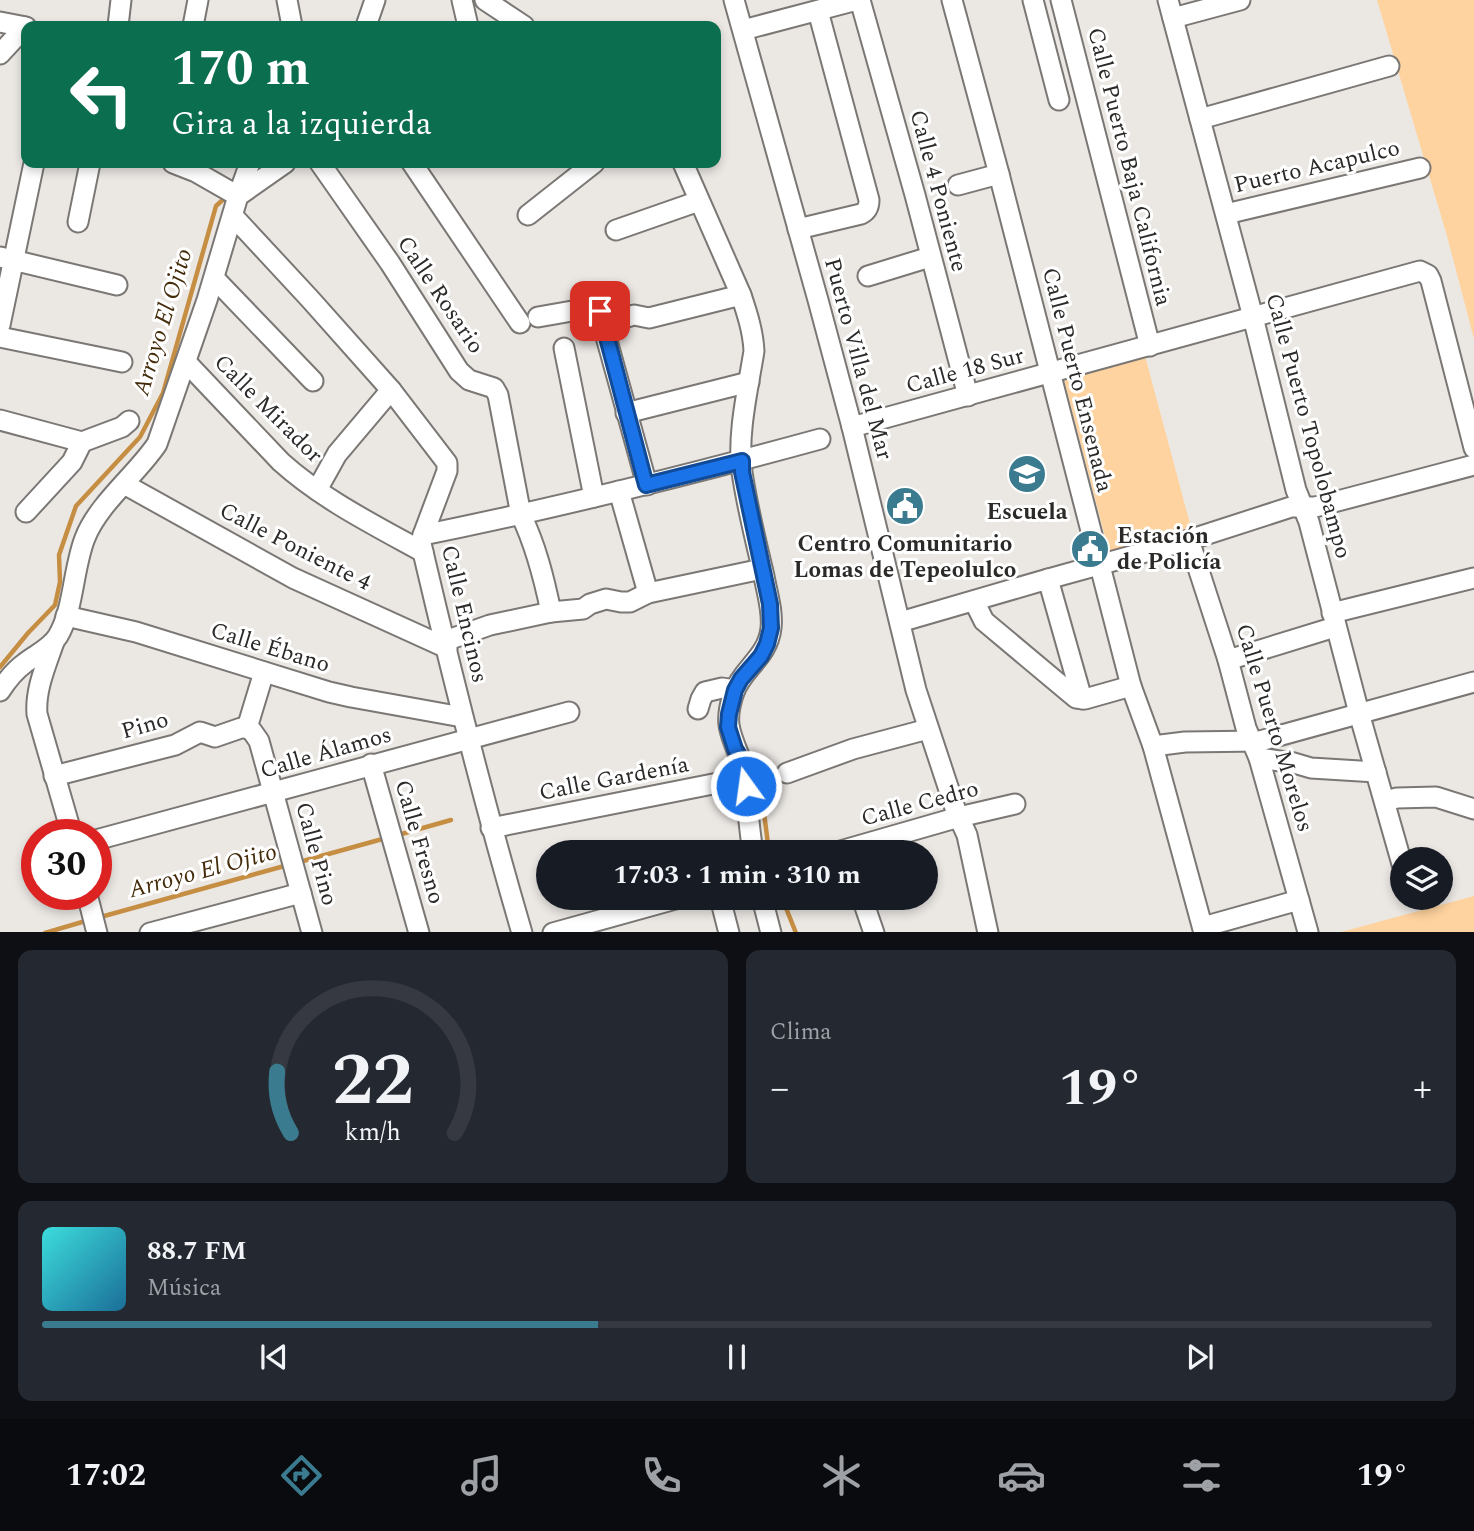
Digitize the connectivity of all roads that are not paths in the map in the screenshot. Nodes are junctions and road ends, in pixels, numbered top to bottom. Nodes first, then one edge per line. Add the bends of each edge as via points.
1 (121, 0) edge
2 (198, 0) edge
3 (287, 0) edge
4 (375, 0) edge
5 (462, 0) edge
6 (485, 0) edge
7 (734, 0) edge
8 (858, 0) edge
9 (952, 0) edge
10 (1034, 0) edge
11 (1060, 0) edge
12 (1240, 0) edge
13 (1171, 9) edge
14 (818, 10) junction
15 (119, 21) edge
16 (194, 21) edge
17 (291, 21) edge
18 (368, 21) edge
19 (467, 21) edge
20 (516, 21) edge
21 (0, 22) edge
22 (21, 26) edge
23 (743, 30) junction
24 (21, 31) edge
25 (0, 54) edge
26 (1389, 66) dead end
27 (1059, 100) dead end
28 (1200, 119) junction
29 (33, 168) edge
30 (89, 168) edge
31 (186, 168) edge
32 (248, 168) edge
33 (278, 168) edge
34 (324, 168) edge
35 (416, 168) edge
36 (588, 168) edge
37 (685, 168) edge
38 (1420, 168) dead end
39 (999, 174) junction
40 (958, 185) dead end
41 (239, 196) junction
42 (699, 201) junction
43 (1226, 214) junction
44 (528, 215) dead end
45 (233, 216) junction
46 (78, 222) dead end
47 (798, 229) junction
48 (615, 230) dead end
49 (930, 257) junction
50 (7, 258) edge
51 (867, 276) dead end
52 (214, 278) junction
53 (117, 285) dead end
54 (741, 295) junction
55 (1253, 317) junction
56 (604, 324) junction
57 (0, 325) edge
58 (0, 337) edge
59 (1150, 346) junction
60 (564, 348) dead end
61 (122, 362) dead end
62 (186, 362) junction
63 (1051, 373) junction
64 (313, 381) dead end
65 (749, 382) junction
66 (391, 390) junction
67 (968, 396) junction
68 (626, 413) junction
69 (0, 420) edge
70 (129, 421) dead end
71 (852, 428) junction
72 (820, 439) dead end
73 (82, 442) junction
74 (1474, 448) edge
75 (742, 461) junction
76 (1474, 465) edge
77 (124, 484) junction
78 (646, 485) junction
79 (317, 490) junction
80 (619, 491) junction
81 (594, 497) junction
82 (1302, 507) junction
83 (26, 512) dead end
84 (521, 515) junction
85 (1189, 540) junction
86 (423, 543) junction
87 (1099, 565) junction
88 (762, 569) junction
89 (1474, 578) edge
90 (1048, 579) junction
91 (648, 593) junction
92 (974, 601) junction
93 (551, 612) junction
94 (66, 616) junction
95 (1334, 620) junction
96 (900, 622) junction
97 (54, 642) junction
98 (446, 645) junction
99 (1228, 660) junction
100 (264, 671) junction
101 (1474, 682) edge
102 (1131, 686) junction
103 (735, 690) junction
104 (0, 691) edge
105 (1082, 699) junction
106 (698, 709) dead end
107 (569, 712) dead end
108 (1359, 713) junction
109 (462, 717) junction
110 (247, 728) junction
111 (928, 729) junction
112 (467, 739) junction
113 (1153, 746) junction
114 (1255, 750) junction
115 (371, 764) junction
116 (743, 771) junction
117 (1376, 772) junction
118 (787, 773) dead end
119 (54, 776) junction
120 (274, 794) junction
121 (1385, 801) junction
122 (1015, 804) dead end
123 (1474, 809) edge
124 (959, 817) junction
125 (67, 819) edge
126 (491, 828) junction
127 (112, 837) edge
128 (751, 840) edge
129 (881, 840) edge
130 (1397, 847) edge
131 (301, 893) junction
132 (1299, 900) junction
133 (92, 910) edge
134 (634, 910) edge
135 (723, 910) edge
136 (765, 910) edge
137 (866, 910) edge
138 (623, 913) junction
139 (1203, 930) edge
140 (97, 932) edge
141 (154, 932) edge
142 (312, 932) edge
143 (419, 932) edge
144 (522, 932) edge
145 (556, 932) edge
146 (628, 932) edge
147 (729, 932) edge
148 (771, 932) edge
149 (874, 932) edge
150 (988, 932) edge
151 (1308, 932) edge

1 - 15 street
2 - 16 street
3 - 17 street
4 - 18 street
5 - 19 street
6 - 20 street
7 - 23 street, Puerto Villa del Mar
8 - 14 street
8 - 49 street, Calle 4 Poniente
9 - 39 street, Calle Puerto Ensenada
10 - 27 street
11 - 59 street, Calle Puerto Baja California
12 - 13 street
13 - 28 street, Calle Puerto Topolobampo
14 - 23 street
14 - 47 street via 869,205 861,214
21 - 22 street
23 - 47 street, Puerto Villa del Mar
24 - 25 street
26 - 28 street
28 - 43 street, Calle Puerto Topolobampo
29 - 50 street
30 - 46 street
31 - 41 street
32 - 41 street
33 - 41 street
34 - 84 street, Calle Rosario via 459,371 469,380 494,388 498,395
35 - 56 street via 529,320 595,307
36 - 44 street
37 - 42 street
38 - 43 street, Puerto Acapulco
39 - 40 street
39 - 63 street, Calle Puerto Ensenada
41 - 45 street
42 - 48 street
42 - 54 street
43 - 55 street, Calle Puerto Topolobampo
45 - 52 street
45 - 66 street, Calle Encinos
47 - 71 street, Puerto Villa del Mar
49 - 51 street
49 - 67 street, Calle 4 Poniente
50 - 53 street
50 - 57 street
52 - 62 street
52 - 64 street
54 - 56 street
54 - 65 street via 753,339
55 - 59 street, Calle 18 Sur
55 - 74 street, Calle 18 Sur via 1415,272 1428,275
55 - 82 street, Calle Puerto Topolobampo
56 - 68 street
58 - 61 street
59 - 63 street, Calle 18 Sur
60 - 81 street
62 - 77 street via 157,444
62 - 79 street, Calle Mirador via 281,462
63 - 67 street, Calle 18 Sur
63 - 87 street, Calle Puerto Ensenada
65 - 68 street
65 - 75 street
66 - 79 street, Calle Mirador via 337,454
66 - 86 street, Calle Encinos via 447,463
67 - 71 street, Calle 18 Sur
68 - 78 street
69 - 73 street
70 - 73 street
71 - 96 street, Puerto Villa del Mar
72 - 75 street
73 - 83 street via 72,462
75 - 78 street
75 - 88 street
76 - 82 street
77 - 94 street via 86,535
77 - 98 street, Calle Poniente 4 via 293,578
78 - 80 street
79 - 86 street, Calle Mirador
80 - 81 street
80 - 91 street
81 - 84 street
82 - 85 street
82 - 95 street, Calle Puerto Topolobampo
84 - 86 street
84 - 93 street, Calle Rosario
85 - 87 street
85 - 99 street, Calle Puerto Morelos
86 - 98 street, Calle Encinos
87 - 90 street
87 - 102 street, Calle Puerto Ensenada
88 - 91 street
88 - 103 street via 771,628 761,656
89 - 95 street
90 - 92 street
90 - 105 street
91 - 93 street via 629,602 606,598 583,609
92 - 96 street
92 - 105 street via 984,621 1069,694
93 - 98 street via 490,625
94 - 97 street
94 - 100 street, Calle Ébano
95 - 99 street
95 - 108 street, Calle Puerto Topolobampo
96 - 111 street, Puerto Villa del Mar
97 - 104 street via 22,664
97 - 119 street via 36,705
98 - 109 street, Calle Encinos
99 - 114 street, Calle Puerto Morelos
100 - 109 street, Calle Ébano via 351,697
100 - 110 street
101 - 108 street
102 - 105 street
102 - 113 street, Calle Puerto Ensenada
103 - 106 street via 705,692
103 - 116 street via 728,727
107 - 112 street, Calle Álamos
108 - 114 street via 1260,741
108 - 117 street, Calle Puerto Topolobampo
109 - 112 street, Calle Encinos
110 - 119 street, Pino via 215,737 200,732 175,745
110 - 120 street, Calle Pino via 259,741
111 - 118 street
111 - 124 street, Puerto Villa del Mar
112 - 115 street, Calle Álamos
112 - 126 street, Calle Encinos
113 - 114 street via 1185,742
113 - 139 street, Calle Puerto Ensenada
114 - 117 street via 1311,768
114 - 132 street, Calle Puerto Morelos
115 - 120 street, Calle Álamos
115 - 143 street, Calle Fresno
116 - 126 street, Calle Gardenía via 718,783
116 - 128 street
117 - 121 street, Calle Puerto Topolobampo
119 - 125 street
120 - 127 street, Calle Álamos
120 - 131 street, Calle Pino
121 - 123 street via 1436,797
121 - 130 street, Calle Puerto Topolobampo
122 - 124 street, Calle Cedro
124 - 129 street, Calle Cedro
124 - 150 street, Puerto Villa del Mar
126 - 144 street, Calle Encinos
131 - 141 street
131 - 142 street, Calle Pino
132 - 139 street
132 - 151 street, Calle Puerto Morelos
133 - 140 street
134 - 138 street
135 - 147 street
136 - 148 street
137 - 149 street
138 - 145 street
138 - 146 street

